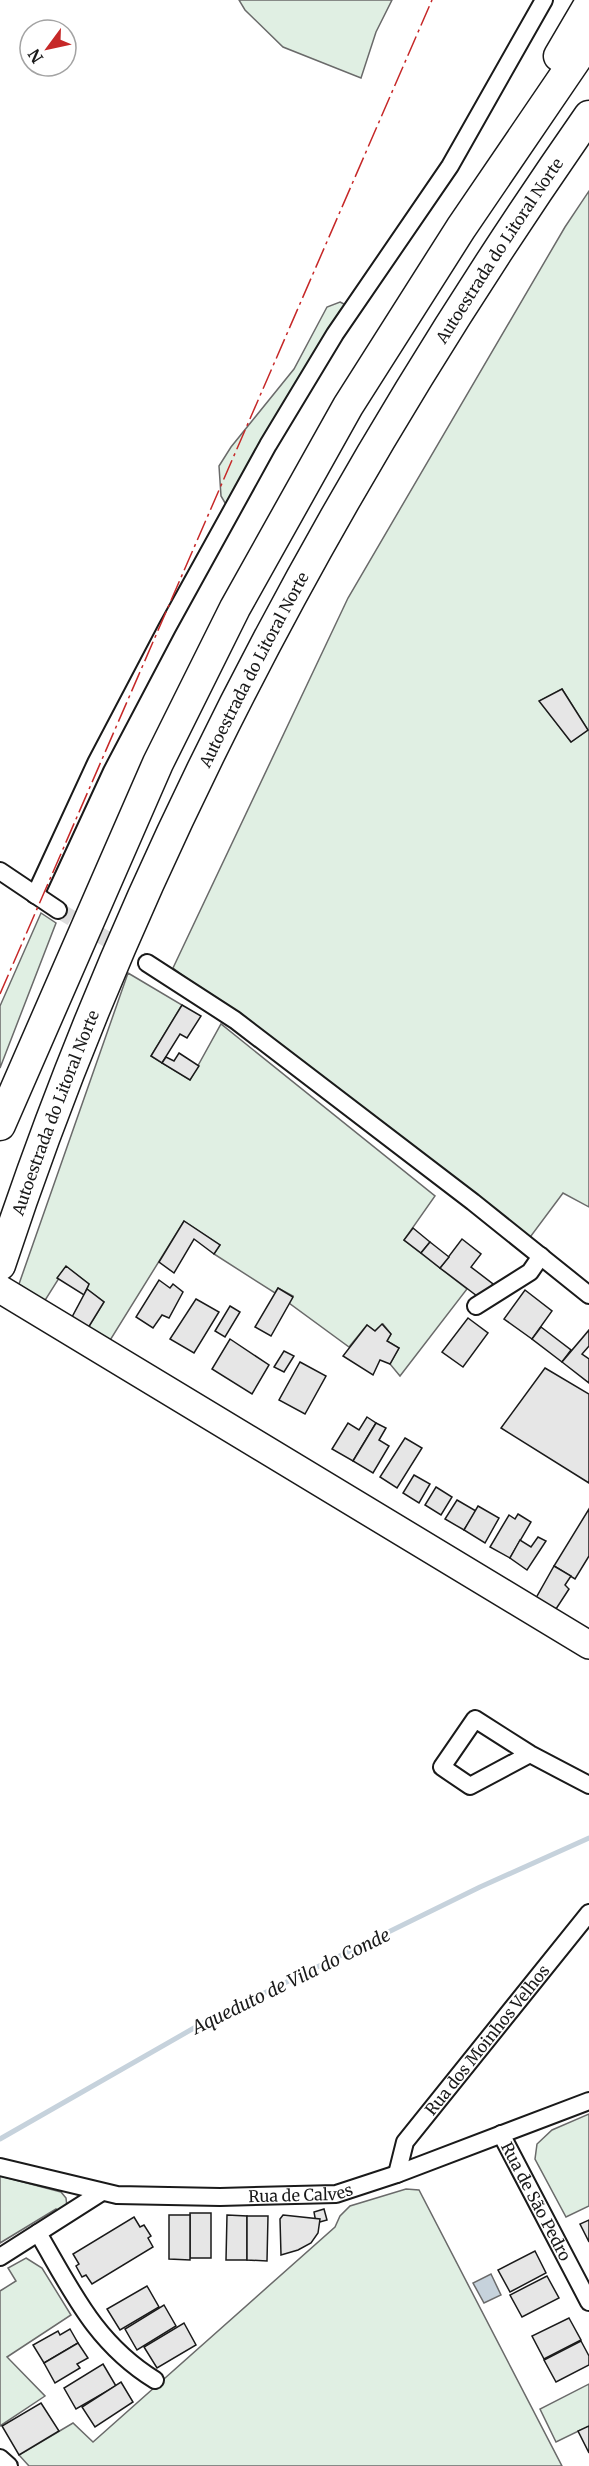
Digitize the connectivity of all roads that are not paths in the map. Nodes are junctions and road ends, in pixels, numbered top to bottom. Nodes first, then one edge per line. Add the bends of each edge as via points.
1 (544, 0) edge
2 (589, 5) edge
3 (589, 40) edge
4 (556, 86) junction
5 (589, 116) edge
6 (0, 871) edge
7 (35, 895) junction
8 (58, 910) tunnel mouth
9 (147, 963) tunnel mouth
10 (0, 1125) edge
11 (541, 1256) junction
12 (0, 1265) edge
13 (0, 1289) edge
14 (589, 1295) edge
15 (476, 1306) dead end
16 (589, 1645) edge
17 (530, 1754) junction
18 (589, 1785) edge
19 (589, 1913) edge
20 (589, 2101) edge
21 (501, 2134) junction
22 (0, 2167) edge
23 (397, 2175) junction
24 (102, 2192) junction
25 (38, 2232) junction
26 (0, 2257) edge
27 (589, 2302) edge
28 (155, 2380) dead end
29 (0, 2458) edge
30 (9, 2466) edge

1 - 7 street via 450,166 335,334 268,445 96,762
2 - 4 highway via 549,74
3 - 4 highway
4 - 10 highway via 348,406 236,608 158,762
5 - 12 highway, Autoestrada do Litoral Norte via 458,310 389,422 301,578 217,740 94,1009
6 - 7 street
7 - 8 street
9 - 11 street via 235,1020
11 - 14 street
11 - 15 street via 530,1272
13 - 16 main road
17 - 17 street via 475,1719 442,1767 470,1786
17 - 18 street
19 - 23 street, Rua dos Moinhos Velhos via 405,2142
20 - 21 street, Rua de Calves
21 - 23 street, Rua de Calves
21 - 27 street, Rua de São Pedro
22 - 24 street, Rua de Calves
23 - 24 street, Rua de Calves via 336,2194 220,2197
24 - 25 street
25 - 26 street
25 - 28 street via 109,2344
29 - 30 street

